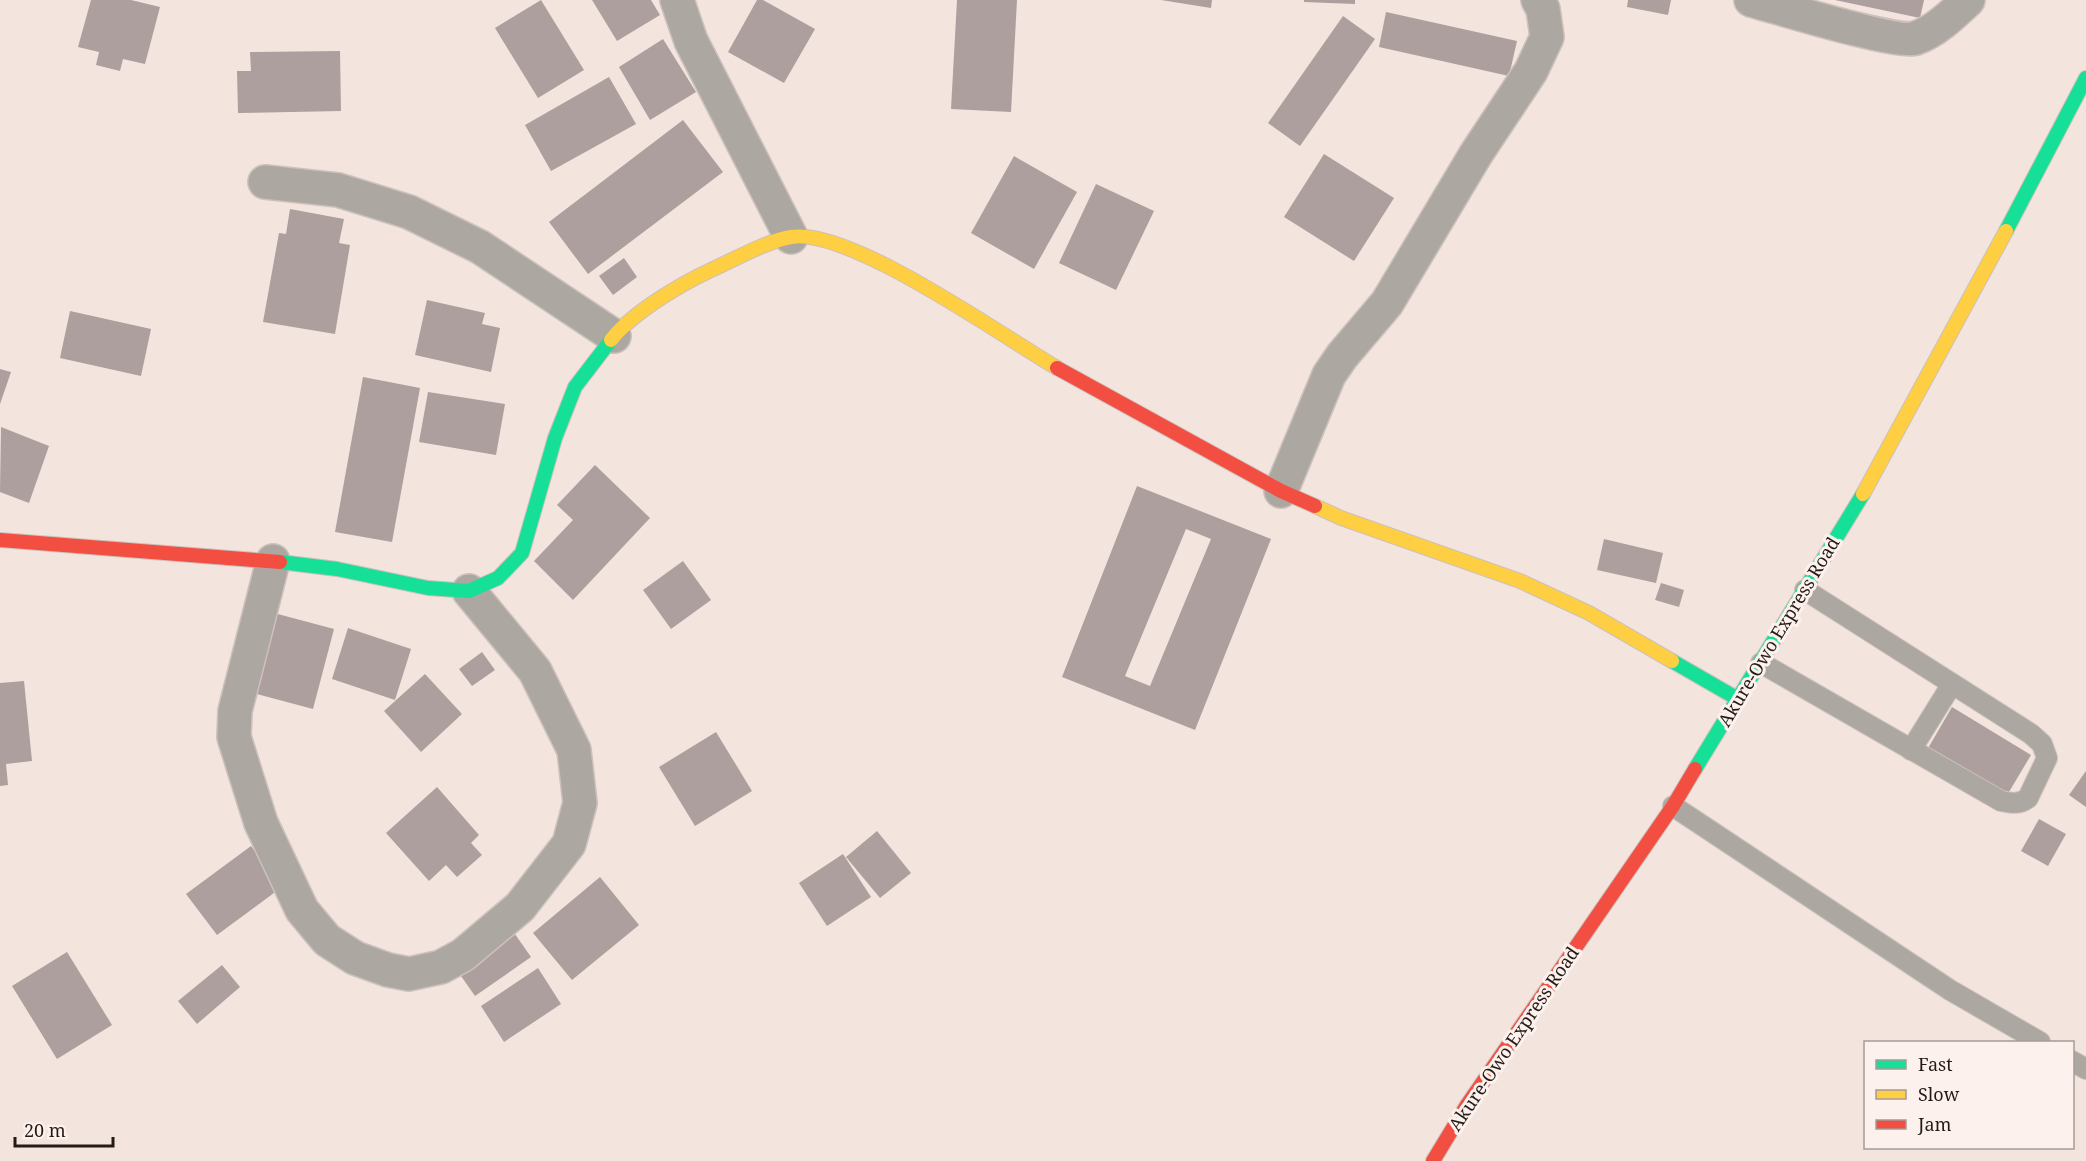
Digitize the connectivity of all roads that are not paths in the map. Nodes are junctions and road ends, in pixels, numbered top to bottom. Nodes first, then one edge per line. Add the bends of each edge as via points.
1 (676, 0) edge
2 (1539, 0) edge
3 (1751, 0) edge
4 (1968, 0) edge
5 (2086, 78) edge
6 (265, 182) dead end
7 (791, 237) junction
8 (614, 336) junction
9 (1281, 491) junction
10 (0, 540) edge
11 (273, 561) junction
12 (1805, 590) junction
13 (469, 591) junction
14 (1761, 663) junction
15 (1953, 684) junction
16 (1738, 699) junction
17 (1911, 750) junction
18 (1673, 806) junction
19 (2038, 1041) edge
20 (1433, 1161) edge

1 - 7 street via 691,41
2 - 9 street via 1547,37 1531,71 1387,303 1329,375
3 - 4 street via 1888,37 1914,40 1934,29
5 - 12 main road, Akure-Owo Express Road via 1872,479
6 - 8 street via 338,190 409,212 480,247
7 - 8 main road via 696,277 646,308
7 - 9 main road via 821,238 910,279 1055,367
8 - 13 main road via 575,387 555,438 522,553 498,578
9 - 16 main road via 1341,518 1530,585 1589,613
10 - 11 main road
11 - 13 main road via 337,569 428,588
11 - 13 street via 235,711 234,737 261,823 302,910 327,940 355,958 408,974 441,968 463,955 520,907 569,844 580,803 574,750 535,671
12 - 14 main road, Akure-Owo Express Road
12 - 15 lane
14 - 16 main road, Akure-Owo Express Road
14 - 17 lane
15 - 17 lane
15 - 17 lane via 2042,744 2048,758 2028,798 2015,804 2001,801
16 - 18 main road, Akure-Owo Express Road
18 - 19 lane via 1950,990
18 - 20 main road, Akure-Owo Express Road via 1467,1105

